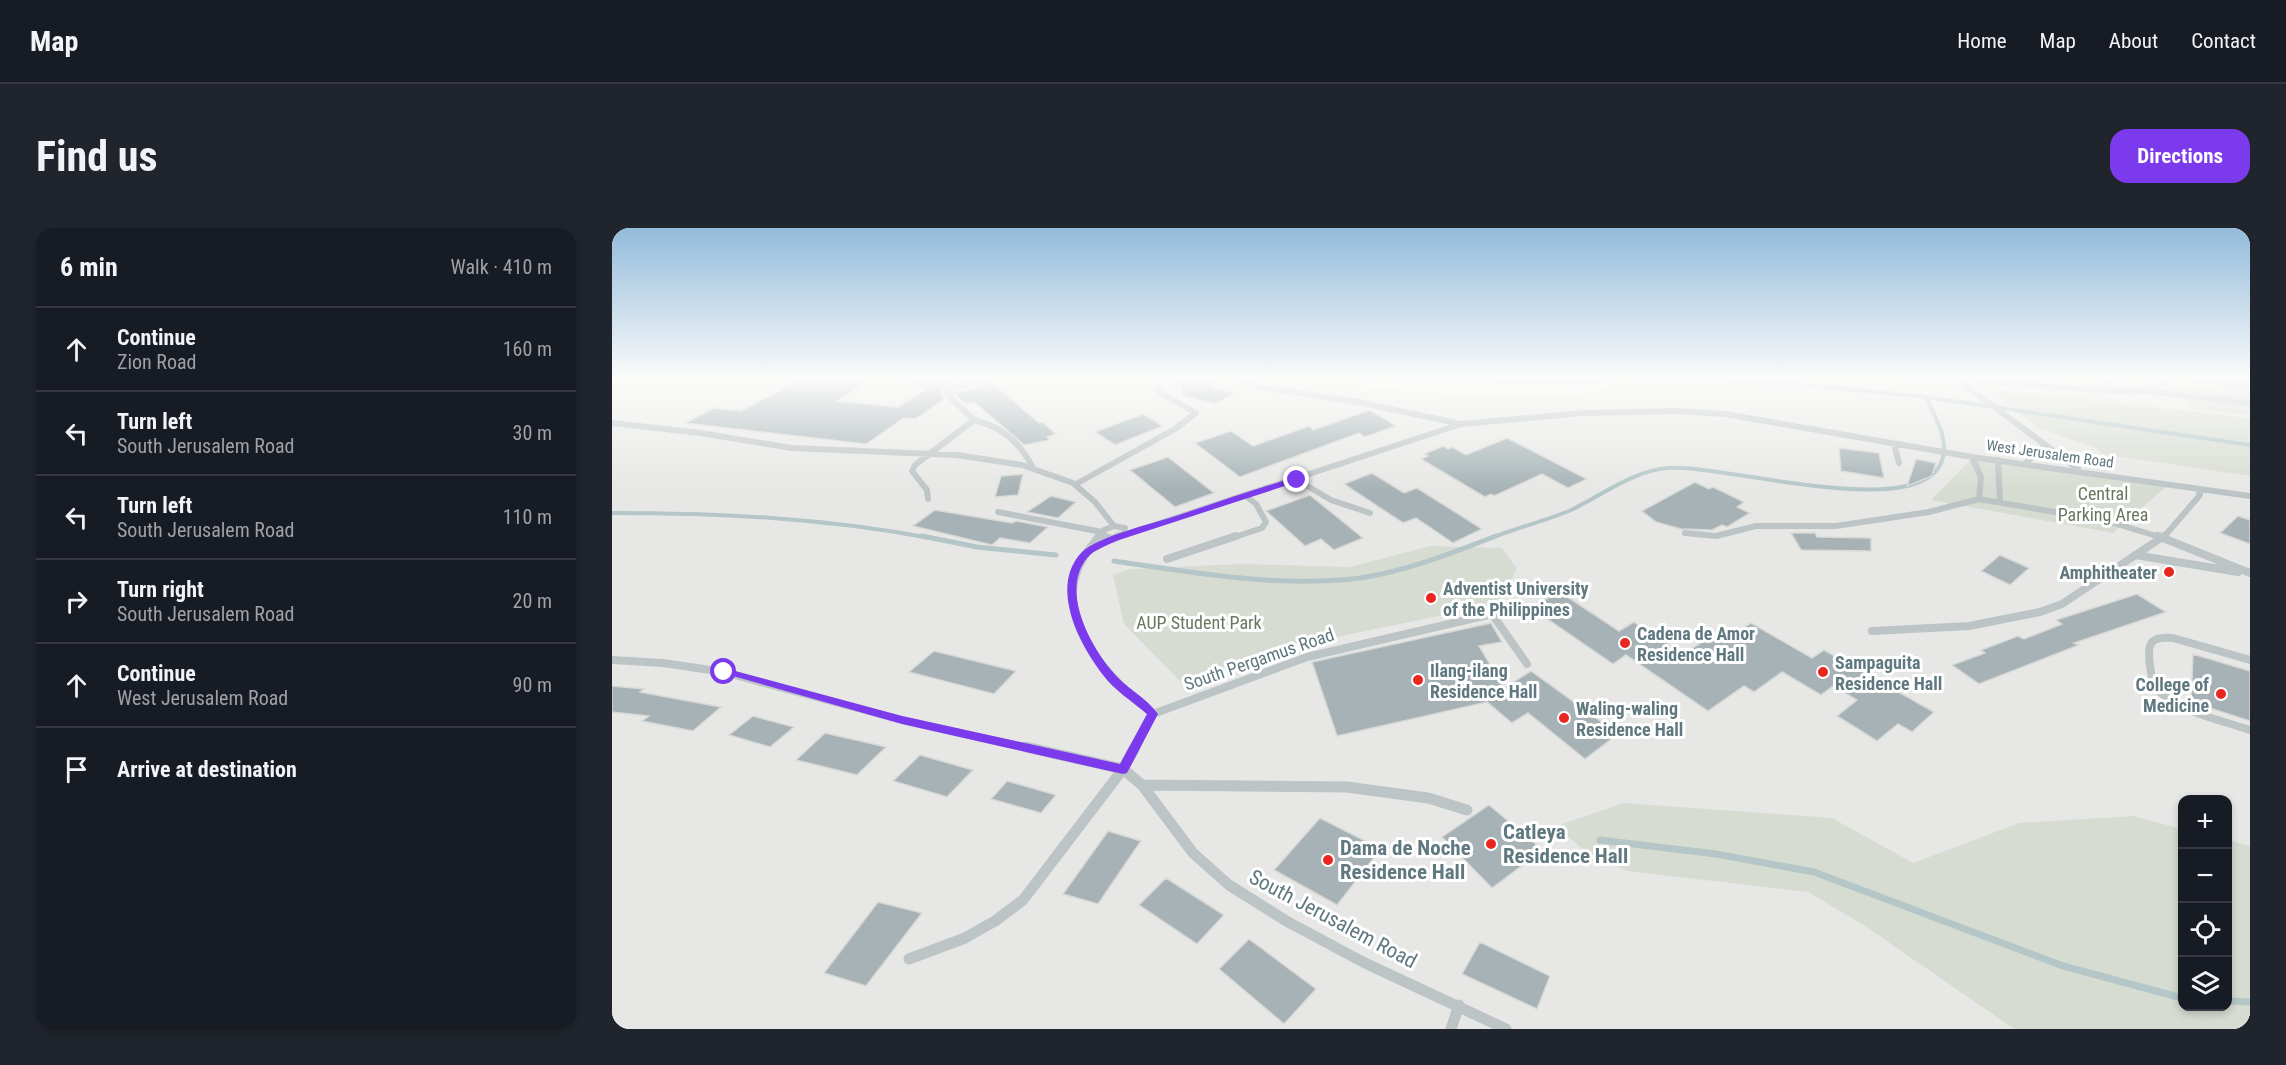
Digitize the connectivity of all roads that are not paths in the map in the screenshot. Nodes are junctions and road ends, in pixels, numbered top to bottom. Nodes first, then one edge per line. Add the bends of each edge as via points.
1 (970, 416) edge
2 (1192, 416) edge
3 (1427, 416) edge
4 (1546, 416) edge
5 (1737, 416) edge
6 (2007, 416) edge
7 (974, 420) junction
8 (612, 423) edge
9 (1461, 424) junction
10 (1894, 444) junction
11 (1906, 446) joint
12 (2044, 446) junction
13 (930, 454) junction
14 (1972, 457) junction
15 (1998, 460) junction
16 (1899, 463) dead end
17 (2026, 463) junction
18 (1033, 468) junction
19 (2079, 470) junction
20 (1297, 480) junction
21 (1076, 484) junction
22 (2198, 489) junction
23 (1247, 496) junction
24 (2250, 496) edge
25 (928, 499) dead end
26 (1979, 499) junction
27 (2000, 502) junction
28 (1103, 511) junction
29 (999, 512) dead end
30 (1370, 513) dead end
31 (1114, 526) junction
32 (1125, 528) junction
33 (1147, 528) junction
34 (1102, 532) junction
35 (1685, 533) dead end
36 (1117, 538) junction
37 (2163, 538) junction
38 (1085, 555) junction
39 (2135, 555) junction
40 (1167, 559) dead end
41 (2250, 573) edge
42 (1518, 608) dead end
43 (1492, 614) junction
44 (1872, 631) dead end
45 (612, 660) edge
46 (2250, 660) edge
47 (1527, 664) dead end
48 (1153, 714) junction
49 (2250, 730) edge
50 (1123, 770) junction
51 (1142, 784) junction
52 (1467, 810) dead end
53 (909, 959) dead end
54 (1459, 1005) junction
55 (1451, 1029) edge
56 (1506, 1029) edge

1 - 7 lane
2 - 21 lane
3 - 9 lane
4 - 9 lane, West Jerusalem Road
5 - 10 lane, West Jerusalem Road
6 - 12 lane
7 - 13 lane
7 - 18 lane via 1000,428 1026,453
8 - 13 lane via 790,448
9 - 20 lane, West Jerusalem Road
10 - 11 lane, West Jerusalem Road
10 - 16 lane
11 - 14 lane, West Jerusalem Road
12 - 17 lane
12 - 19 lane
13 - 18 lane
13 - 25 lane via 912,471 929,491
14 - 15 lane, West Jerusalem Road
14 - 26 lane via 1982,480
15 - 17 lane, West Jerusalem Road
15 - 27 lane
17 - 19 lane, West Jerusalem Road
18 - 21 lane
19 - 22 lane, West Jerusalem Road
20 - 23 lane, West Jerusalem Road
20 - 30 lane via 1331,500
21 - 28 lane
22 - 24 lane, West Jerusalem Road
22 - 37 lane via 2200,495
23 - 33 lane, West Jerusalem Road
23 - 40 lane via 1265,518 1262,528
26 - 27 lane
26 - 35 lane via 1929,512 1836,526 1756,526 1716,536
27 - 37 lane via 2084,516
28 - 31 lane
28 - 34 lane
29 - 34 lane
31 - 32 lane, West Jerusalem Road
31 - 34 lane
32 - 33 lane, West Jerusalem Road
32 - 36 lane
33 - 36 lane, West Jerusalem Road
34 - 36 lane via 1104,538
34 - 38 lane
36 - 38 lane
37 - 39 lane
37 - 41 lane
38 - 48 lane via 1075,574 1072,594 1089,646 1108,674
39 - 41 lane
39 - 44 lane via 2046,611 2005,620
42 - 43 lane, South Pergamus Road
43 - 47 lane
43 - 48 lane, South Pergamus Road via 1307,657
45 - 50 lane via 724,672 902,720
46 - 49 lane via 2173,638 2152,642 2149,650 2158,691 2195,712
48 - 50 lane
50 - 51 lane
50 - 53 lane via 1023,900 965,938
51 - 52 lane via 1181,788 1373,787 1412,792
51 - 54 lane, South Jerusalem Road via 1193,853 1229,885 1365,963
54 - 55 lane
54 - 56 lane, South Jerusalem Road

